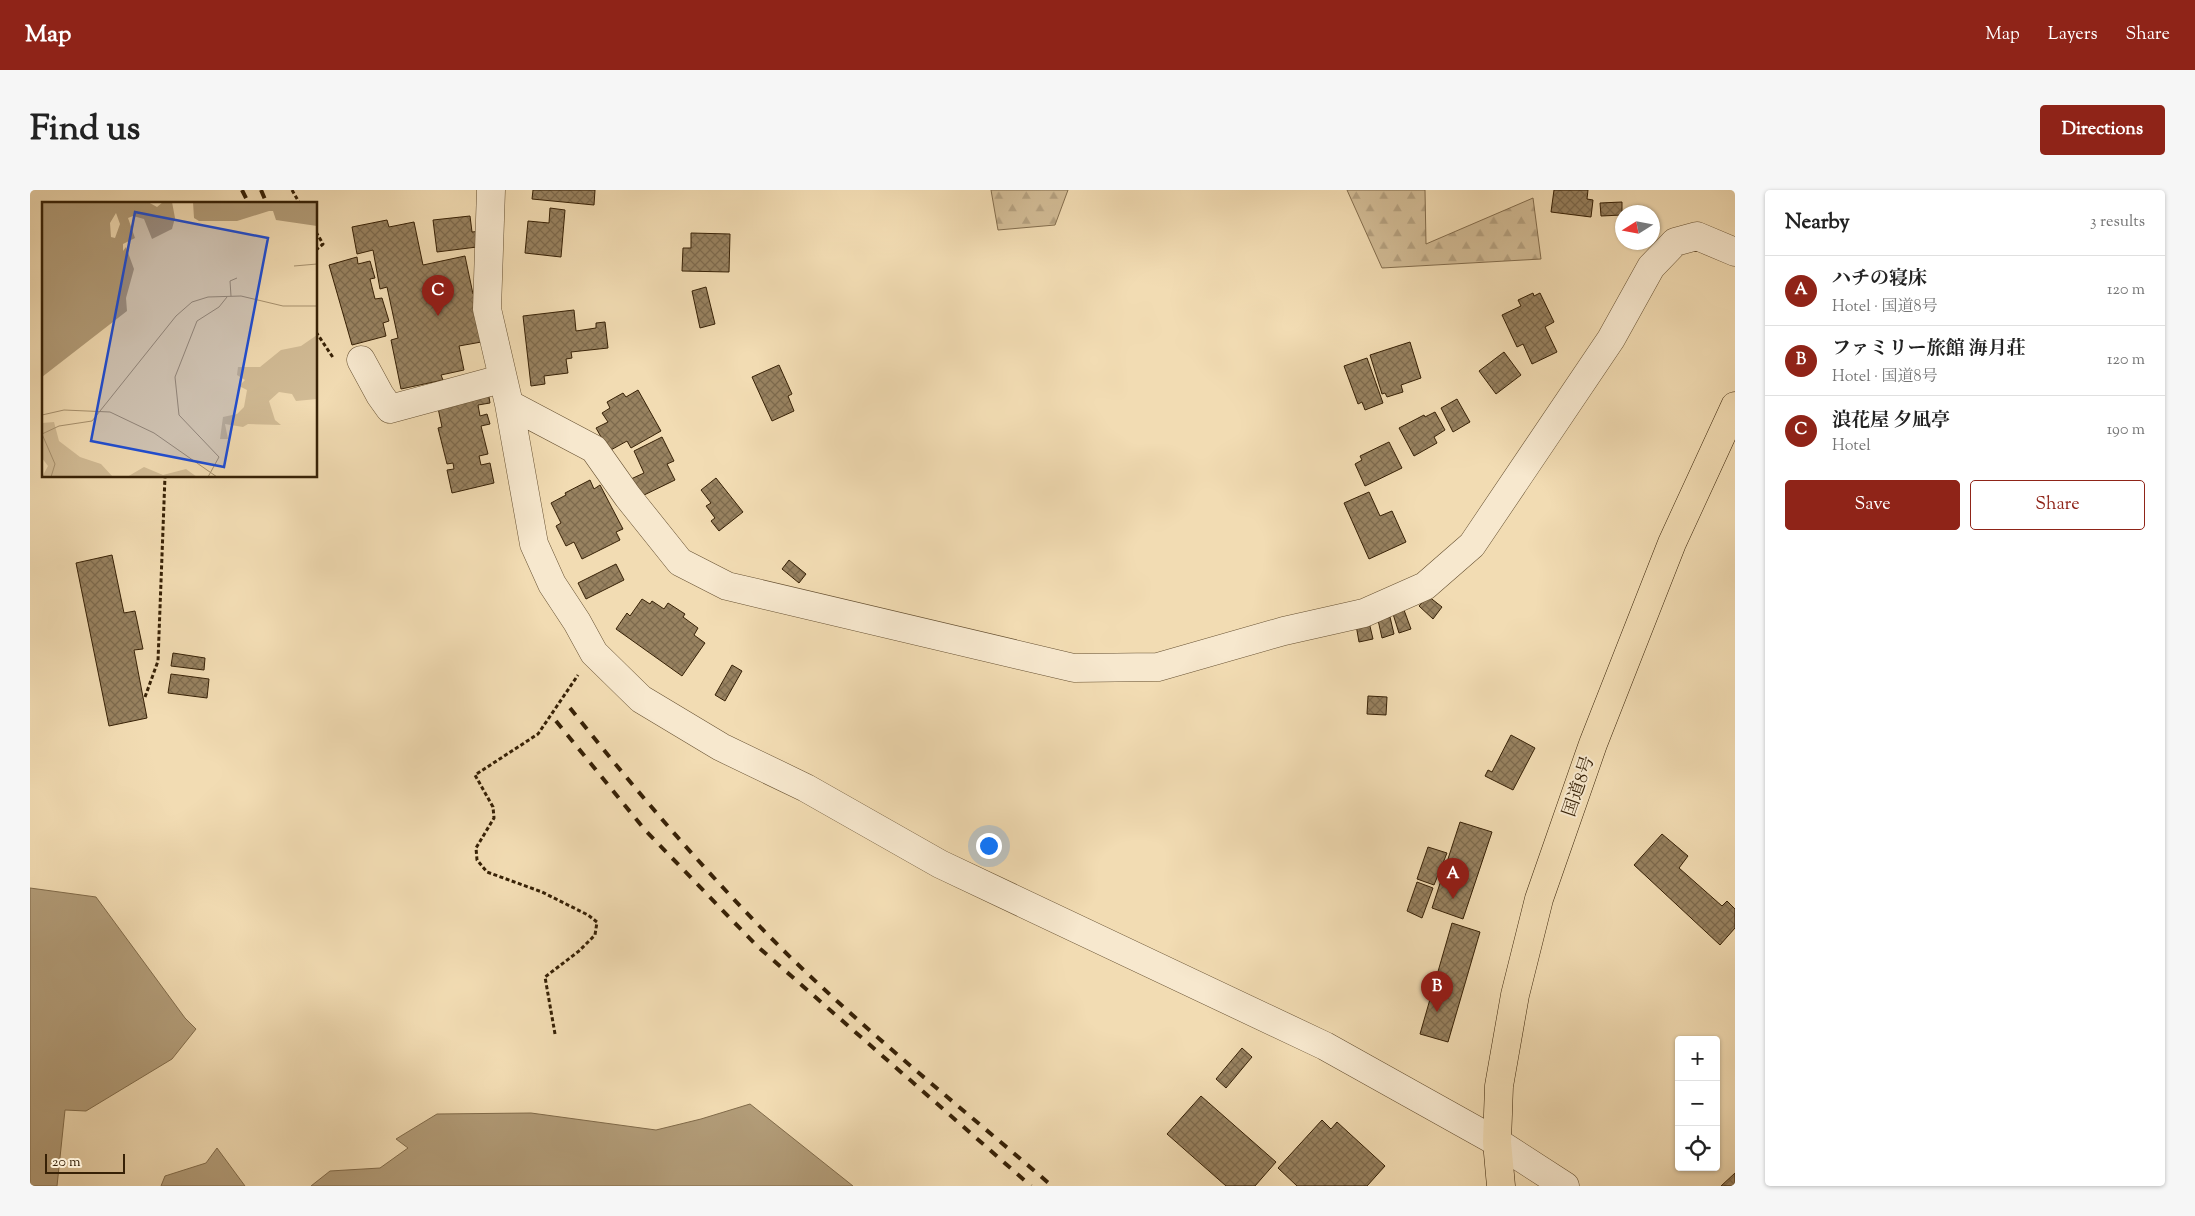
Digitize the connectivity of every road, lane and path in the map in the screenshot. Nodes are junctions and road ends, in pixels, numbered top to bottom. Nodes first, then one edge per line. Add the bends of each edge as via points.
1 (292, 190) edge
2 (491, 190) edge
3 (299, 202) edge
4 (318, 235) edge
5 (318, 248) edge
6 (1735, 252) edge
7 (361, 360) dead end
8 (505, 392) junction
9 (1735, 406) edge
10 (165, 478) edge
11 (594, 652) junction
12 (145, 697) dead end
13 (555, 1034) dead end
14 (1497, 1142) junction
15 (1501, 1186) edge
16 (1565, 1186) edge

1 - 3 path
2 - 8 street via 487,309
4 - 5 path via 323,244
6 - 8 street via 1696,236 1675,242 1651,267 1611,339 1472,544 1425,586 1364,613 1284,631 1158,667 1074,668 727,586 680,562 594,449
7 - 8 street via 390,409
8 - 11 street via 534,544 552,584
9 - 14 highway, 国道8号 via 1672,543 1593,744 1539,898 1514,994 1500,1086
10 - 12 path via 158,660
11 - 13 path via 538,734 475,776 493,807 494,818 476,848 476,860 487,872 542,892 598,922 595,935 545,978
11 - 14 street via 642,699 721,747 806,788 940,864 1325,1046
14 - 15 highway, 国道8号
14 - 16 street

